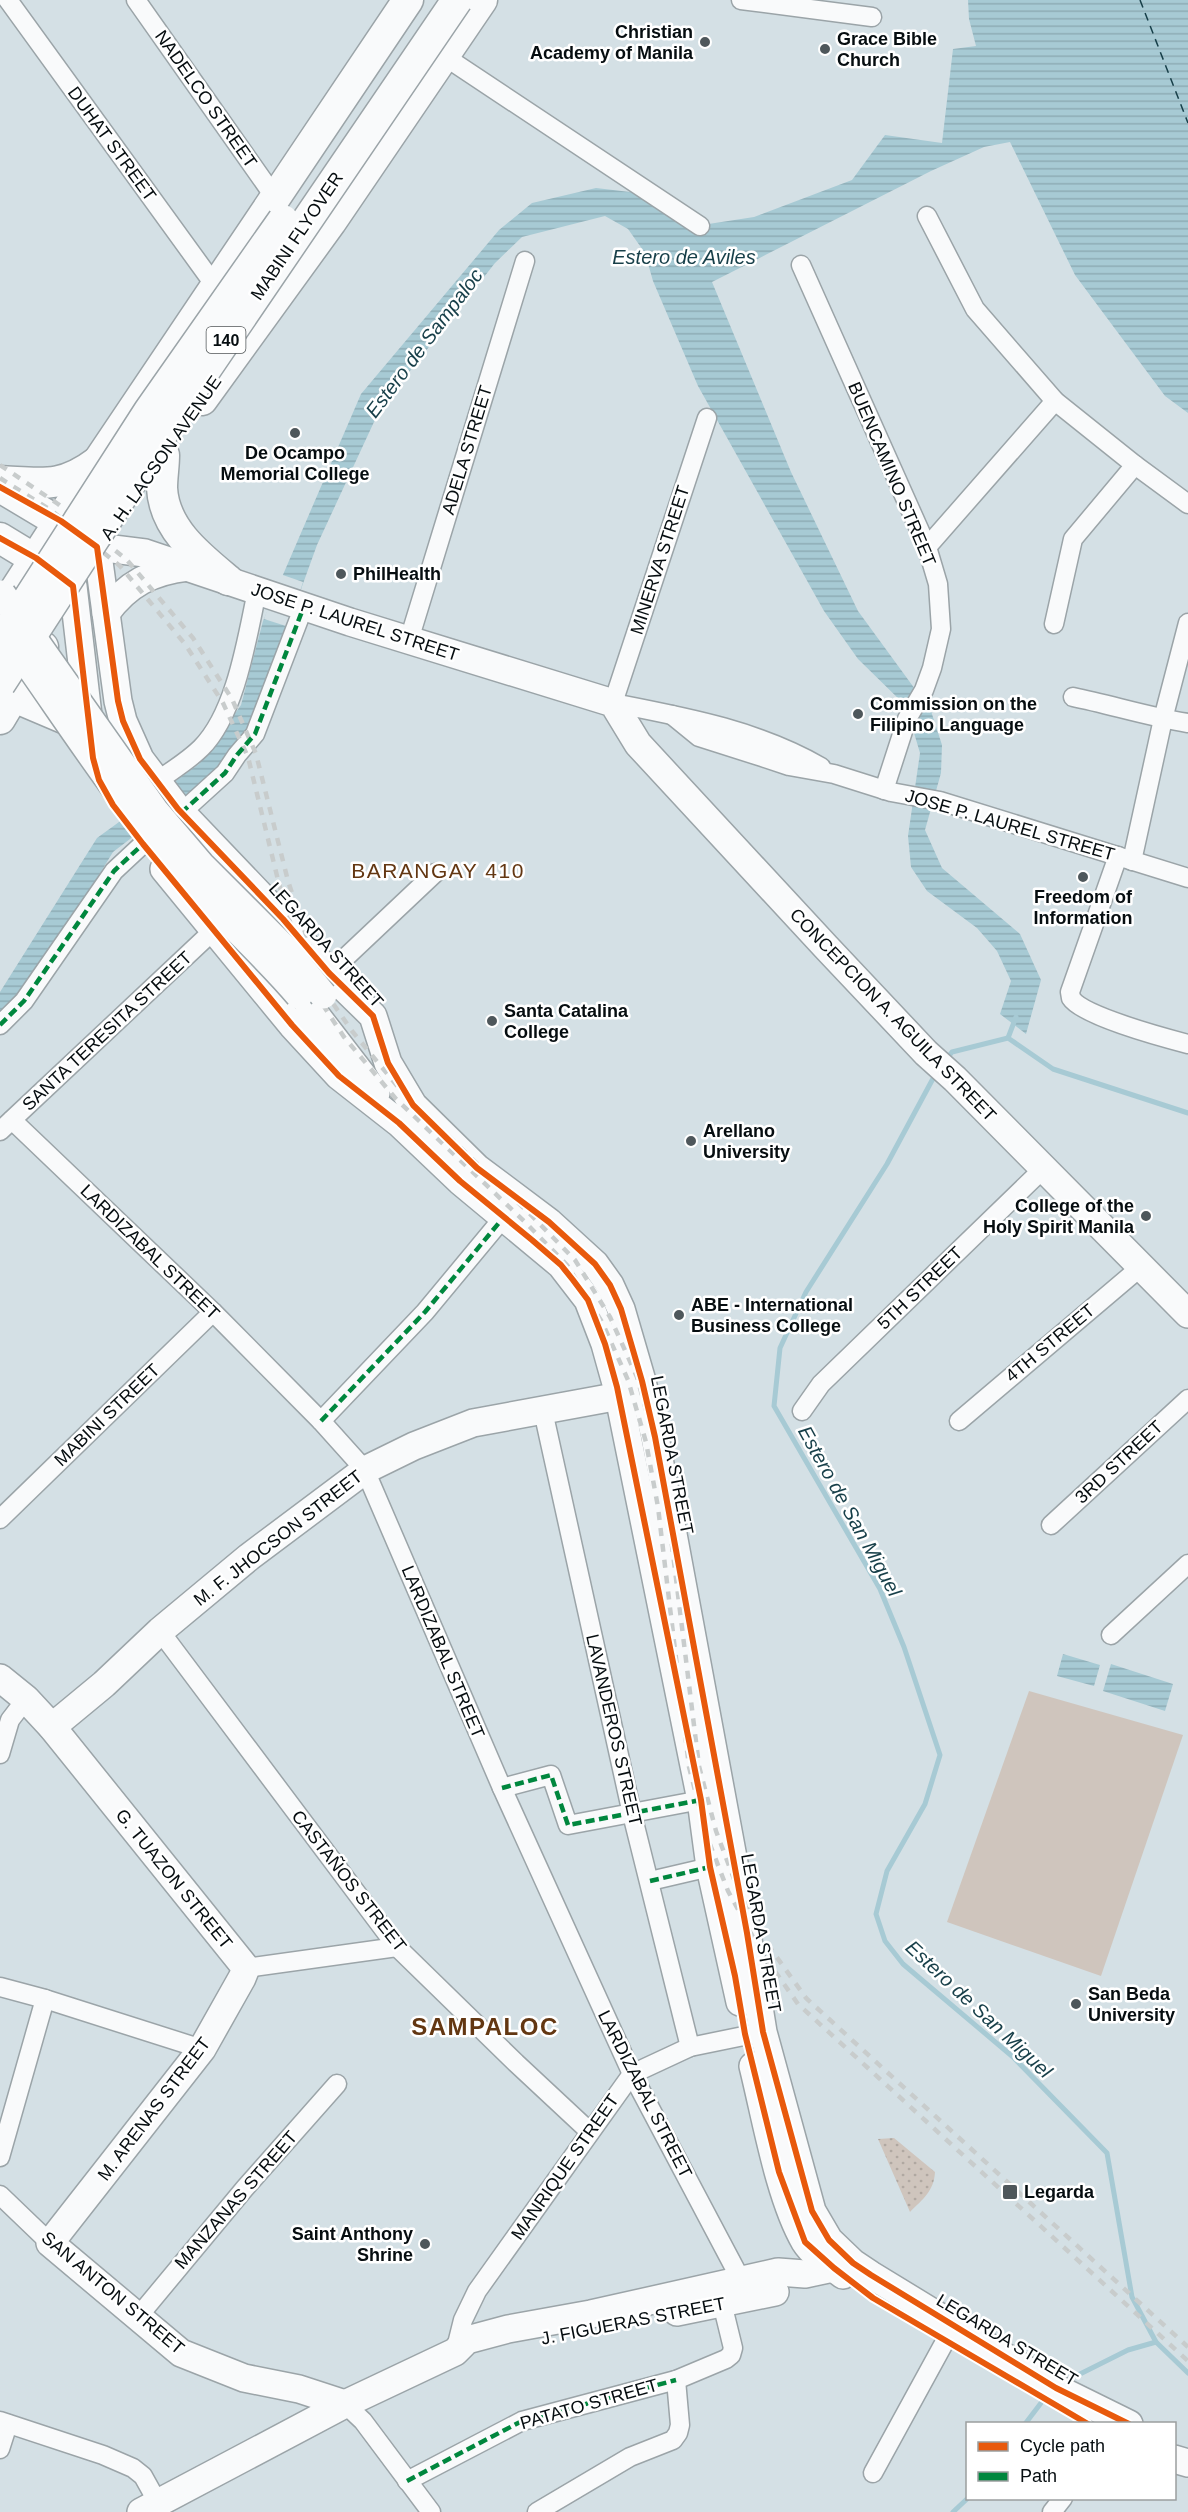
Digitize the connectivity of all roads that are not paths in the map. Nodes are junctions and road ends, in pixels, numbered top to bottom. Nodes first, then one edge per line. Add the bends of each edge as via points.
1 (8, 0) edge
2 (136, 0) edge
3 (408, 0) edge
4 (434, 0) edge
5 (456, 0) edge
6 (482, 0) edge
7 (741, 0) edge
8 (872, 17) dead end
9 (444, 56) junction
10 (276, 199) junction
11 (927, 216) dead end
12 (700, 226) dead end
13 (525, 261) dead end
14 (801, 265) dead end
15 (216, 287) junction
16 (1055, 401) junction
17 (707, 418) dead end
18 (164, 455) junction
19 (99, 460) junction
20 (1135, 465) junction
21 (0, 481) edge
22 (0, 486) edge
23 (1188, 504) edge
24 (61, 521) junction
25 (2, 539) edge
26 (97, 547) junction
27 (927, 547) junction
28 (36, 558) junction
29 (188, 567) junction
30 (228, 580) junction
31 (73, 586) junction
32 (5, 598) edge
33 (283, 599) junction
34 (106, 613) junction
35 (0, 623) edge
36 (1188, 623) edge
37 (1054, 624) dead end
38 (409, 639) junction
39 (1185, 643) edge
40 (0, 644) edge
41 (1074, 697) dead end
42 (5, 700) edge
43 (613, 703) junction
44 (1163, 719) junction
45 (1188, 723) edge
46 (90, 729) junction
47 (156, 782) junction
48 (887, 791) junction
49 (118, 811) junction
50 (179, 811) junction
51 (141, 841) junction
52 (1125, 859) junction
53 (435, 873) dead end
54 (1188, 878) edge
55 (214, 930) junction
56 (320, 992) junction
57 (0, 1025) edge
58 (1188, 1044) edge
59 (406, 1114) junction
60 (6, 1126) edge
61 (1043, 1169) junction
62 (502, 1218) junction
63 (1142, 1266) junction
64 (213, 1312) junction
65 (1188, 1314) edge
66 (645, 1392) junction
67 (618, 1397) junction
68 (1188, 1399) edge
69 (802, 1410) dead end
70 (543, 1411) junction
71 (959, 1421) dead end
72 (321, 1422) junction
73 (365, 1470) junction
74 (0, 1519) edge
75 (1051, 1525) dead end
76 (1188, 1564) edge
77 (160, 1631) junction
78 (1111, 1635) dead end
79 (0, 1678) edge
80 (26, 1699) junction
81 (52, 1727) junction
82 (0, 1754) edge
83 (502, 1788) junction
84 (700, 1800) junction
85 (632, 1814) junction
86 (710, 1867) junction
87 (650, 1881) junction
88 (397, 1947) junction
89 (246, 1968) junction
90 (0, 1988) edge
91 (45, 1999) junction
92 (754, 2033) junction
93 (690, 2047) junction
94 (202, 2049) junction
95 (632, 2074) junction
96 (338, 2084) dead end
97 (590, 2132) junction
98 (0, 2157) edge
99 (0, 2195) edge
100 (51, 2244) junction
101 (843, 2265) junction
102 (805, 2274) junction
103 (741, 2280) junction
104 (722, 2303) junction
105 (650, 2309) junction
106 (137, 2318) junction
107 (950, 2333) junction
108 (455, 2352) junction
109 (676, 2380) junction
110 (345, 2404) junction
111 (4, 2422) edge
112 (1085, 2422) edge
113 (1125, 2422) edge
114 (0, 2450) edge
115 (873, 2473) dead end
116 (407, 2481) junction
117 (1062, 2500) edge
118 (150, 2508) edge
119 (431, 2512) edge
120 (537, 2512) edge
121 (1052, 2512) edge

1 - 15 street, DUHAT STREET
2 - 10 street, NADELCO STREET
3 - 10 main road, 140
4 - 40 main road, MABINI FLYOVER / 140, bridge via 149,411
5 - 42 main road, MABINI FLYOVER / 140, bridge via 172,419
6 - 9 main road, A. H. LACSON AVENUE / 140
7 - 8 street
9 - 12 street
9 - 18 main road, A. H. LACSON AVENUE / 140
10 - 15 main road, 140
11 - 16 street via 975,309
13 - 38 street, ADELA STREET
14 - 27 street, BUENCAMINO STREET
15 - 19 main road, 140
16 - 20 street
16 - 27 street
17 - 43 street, MINERVA STREET
18 - 26 main road, A. H. LACSON AVENUE / 140
18 - 30 main road via 162,490 178,533
19 - 21 main road via 66,481
19 - 24 main road, 140
20 - 23 street
20 - 37 street via 1073,539
22 - 24 main road
24 - 26 main road
24 - 28 main road, 140
25 - 28 main road
25 - 32 main road via 13,573
26 - 28 main road, JOSE P. LAUREL STREET
26 - 29 main road, JOSE P. LAUREL STREET via 145,553
26 - 31 main road, A. H. LACSON AVENUE / 140
26 - 34 main road, LEGARDA STREET
27 - 48 street, BUENCAMINO STREET via 938,584 942,629 924,690 907,719
28 - 31 main road
28 - 32 main road, 140
29 - 30 main road, JOSE P. LAUREL STREET
29 - 34 main road via 141,579 122,593
30 - 33 main road, JOSE P. LAUREL STREET
31 - 42 main road, A. H. LACSON AVENUE / 140 via 36,660
31 - 46 main road, LEGARDA STREET
32 - 56 main road, bridge via 155,811 201,865 287,951
33 - 38 main road, JOSE P. LAUREL STREET
33 - 47 street via 201,748
33 - 50 street via 255,734 225,773
34 - 47 main road, LEGARDA STREET via 123,721 140,759
35 - 56 main road, bridge via 128,806 178,868 274,965
36 - 39 street
38 - 43 main road, JOSE P. LAUREL STREET
39 - 44 street
41 - 44 street
42 - 46 main road
43 - 48 street, JOSE P. LAUREL STREET via 700,720 763,740 795,752 831,773
43 - 61 main road, CONCEPCION A. AGUILA STREET via 638,744 926,1053
44 - 45 street
44 - 52 street
46 - 49 main road, LEGARDA STREET via 99,780
47 - 49 main road
47 - 50 main road, LEGARDA STREET
48 - 52 street, JOSE P. LAUREL STREET via 940,801
49 - 51 main road, LEGARDA STREET
50 - 56 main road, LEGARDA STREET via 283,919
51 - 55 main road, LEGARDA STREET
51 - 57 street via 114,871 24,1001
52 - 54 street, JOSE P. LAUREL STREET
52 - 58 street via 1070,992 1073,1002
53 - 56 street
55 - 59 main road, LEGARDA STREET via 339,1076
55 - 60 street, SANTA TERESITA STREET
56 - 59 main road, LEGARDA STREET
59 - 62 main road, LEGARDA STREET via 460,1181
59 - 66 main road, LEGARDA STREET via 549,1222 595,1264 621,1309
60 - 64 street, LARDIZABAL STREET
61 - 63 main road, CONCEPCION A. AGUILA STREET
61 - 69 street, 5TH STREET via 820,1384
62 - 67 main road, LEGARDA STREET via 561,1265 588,1300 605,1344
62 - 72 street via 425,1312
63 - 65 main road, CONCEPCION A. AGUILA STREET
63 - 71 street, 4TH STREET
64 - 72 street, LARDIZABAL STREET
64 - 74 street, MABINI STREET
66 - 67 main road, M. F. JHOCSON STREET
66 - 92 main road, LEGARDA STREET via 744,1913
67 - 70 main road, M. F. JHOCSON STREET
67 - 84 main road, LEGARDA STREET
68 - 75 street, 3RD STREET
70 - 73 main road, M. F. JHOCSON STREET via 473,1423
70 - 85 street, LAVANDEROS STREET
72 - 73 street, LARDIZABAL STREET
73 - 77 main road, M. F. JHOCSON STREET via 257,1551
73 - 83 street, LARDIZABAL STREET
76 - 78 street
77 - 81 main road, M. F. JHOCSON STREET
77 - 88 street, CASTAÑOS STREET
79 - 80 main road, G. TUAZON STREET
80 - 81 main road, G. TUAZON STREET
80 - 82 street via 10,1720
81 - 89 main road, G. TUAZON STREET
83 - 85 street via 551,1775 568,1825
83 - 95 street, LARDIZABAL STREET
84 - 85 street
84 - 86 main road, LEGARDA STREET
85 - 87 street, LAVANDEROS STREET
86 - 87 street
86 - 92 main road, LEGARDA STREET via 735,1977
87 - 93 street, LAVANDEROS STREET
88 - 89 street
88 - 97 street, CASTAÑOS STREET
89 - 94 main road, M. ARENAS STREET
90 - 91 street
91 - 94 street
91 - 98 street
92 - 93 street, MANRIQUE STREET
92 - 101 main road, LEGARDA STREET via 779,2172 793,2215 810,2249
93 - 95 street, MANRIQUE STREET
94 - 100 main road, M. ARENAS STREET
95 - 97 street, MANRIQUE STREET
95 - 103 street, LARDIZABAL STREET
96 - 106 street, MANZANAS STREET
97 - 108 street, MANRIQUE STREET via 477,2291 462,2320
99 - 100 street, SAN ANTON STREET
100 - 106 main road, SAN ANTON STREET
101 - 102 main road, J. FIGUERAS STREET
101 - 107 main road, LEGARDA STREET via 873,2298
102 - 103 main road, J. FIGUERAS STREET via 778,2272
102 - 104 main road, J. FIGUERAS STREET via 789,2289
103 - 105 main road, J. FIGUERAS STREET
104 - 105 main road, J. FIGUERAS STREET
104 - 109 street, PATATO STREET via 733,2348 731,2355
105 - 108 main road, J. FIGUERAS STREET via 498,2332 467,2340
106 - 110 main road, SAN ANTON STREET via 181,2353 244,2378 299,2389
107 - 112 main road, LEGARDA STREET
107 - 113 main road, LEGARDA STREET
107 - 115 street
108 - 110 main road, J. FIGUERAS STREET
109 - 116 street, PATATO STREET via 522,2421
109 - 120 street via 680,2425 673,2440 630,2457
110 - 116 street, SAN ANTON STREET via 363,2421
110 - 118 main road, J. FIGUERAS STREET
111 - 114 street
111 - 118 street via 133,2468 143,2476
116 - 119 street, SAN ANTON STREET
117 - 121 street

